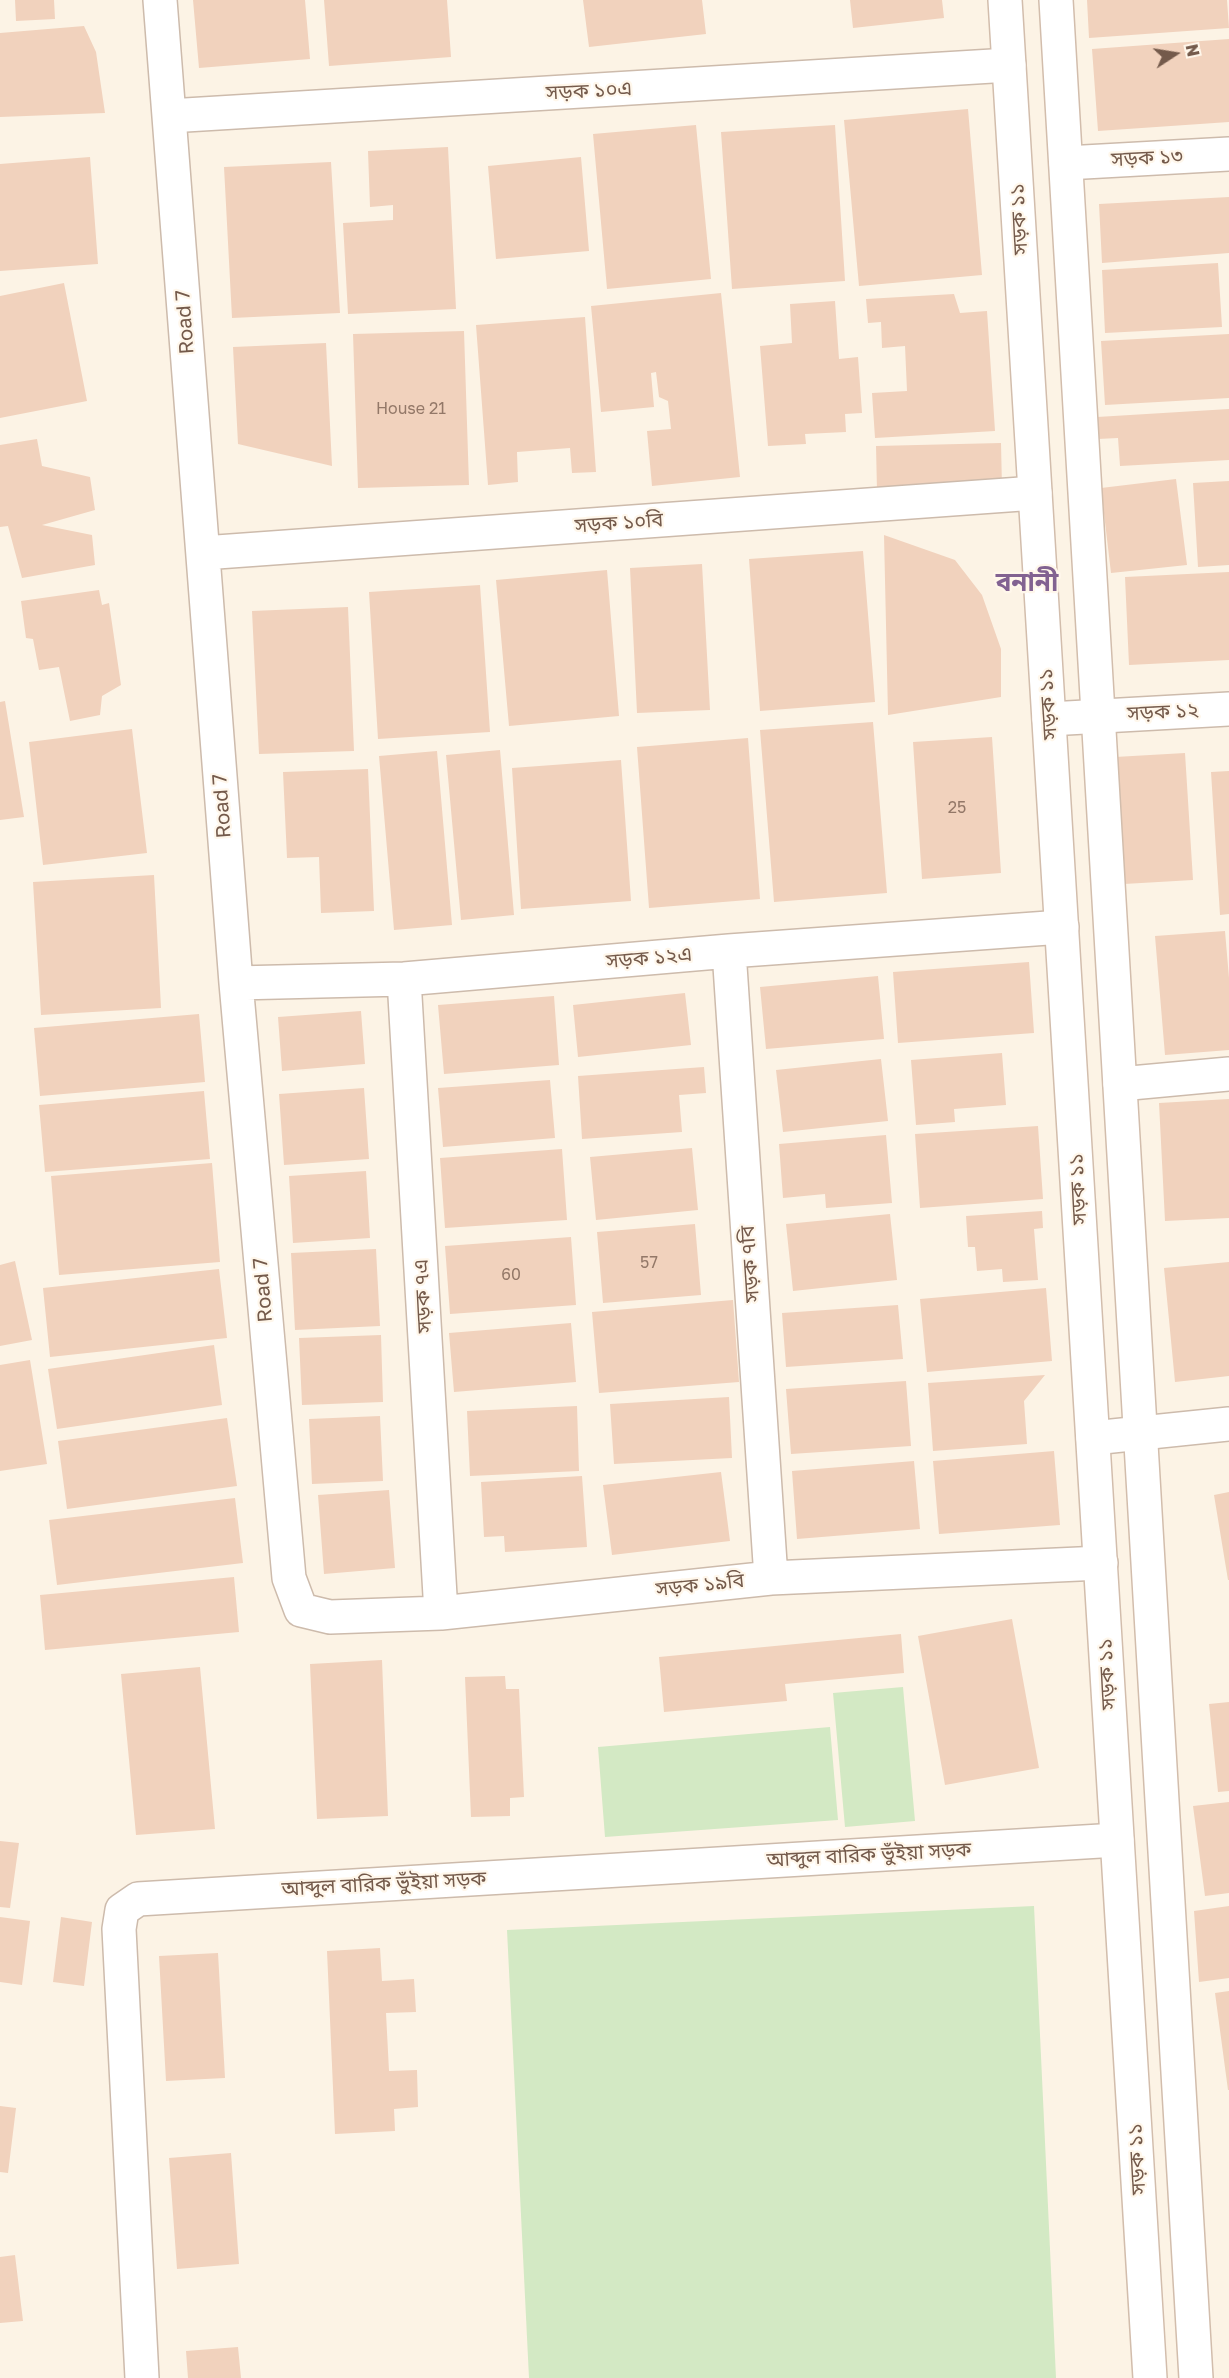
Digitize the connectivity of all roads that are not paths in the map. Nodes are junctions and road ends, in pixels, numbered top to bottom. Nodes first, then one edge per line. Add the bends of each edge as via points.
1 (160, 0) edge
2 (1005, 0) edge
3 (1056, 0) edge
4 (1009, 65) junction
5 (169, 116) junction
6 (1229, 154) edge
7 (1066, 163) junction
8 (1035, 493) junction
9 (203, 553) junction
10 (1229, 708) edge
11 (1098, 716) junction
12 (1049, 719) junction
13 (1062, 927) junction
14 (729, 951) junction
15 (404, 979) junction
16 (236, 983) junction
17 (1229, 1074) edge
18 (1120, 1084) junction
19 (1229, 1424) edge
20 (1140, 1432) junction
21 (1093, 1438) junction
22 (1101, 1563) junction
23 (771, 1578) junction
24 (301, 1610) joint
25 (441, 1613) junction
26 (1164, 1835) junction
27 (1117, 1840) junction
28 (142, 2378) edge
29 (1150, 2378) edge
30 (1196, 2378) edge

1 - 5 street, Road 7
2 - 4 street, সড়ক ১১
3 - 7 street
4 - 5 street, সড়ক ১০এ
4 - 8 street, সড়ক ১১
5 - 9 street, Road 7
6 - 7 street, সড়ক ১৩
7 - 11 street
8 - 9 street, সড়ক ১০বি
8 - 12 street, সড়ক ১১
9 - 16 street, Road 7
10 - 11 street, সড়ক ১২
11 - 12 street, সড়ক ১২
11 - 18 street
12 - 13 street, সড়ক ১১
13 - 14 street, সড়ক ১২এ
13 - 21 street, সড়ক ১১
14 - 15 street, সড়ক ১২এ
14 - 23 street, সড়ক ৭বি
15 - 16 street, সড়ক ১২এ
15 - 25 street, সড়ক ৭এ
16 - 24 street, Road 7 via 289,1578
17 - 18 street
18 - 20 street
19 - 20 street
20 - 21 street
20 - 26 street
21 - 22 street, সড়ক ১১
22 - 23 street, সড়ক ১৯বি
22 - 27 street, সড়ক ১১
23 - 25 street, সড়ক ১৯বি
24 - 25 street, সড়ক ১৯বি via 330,1617
26 - 27 street, আব্দুল বারিক ভুঁইয়া সড়ক
26 - 30 street
27 - 28 street, আব্দুল বারিক ভুঁইয়া সড়ক via 138,1899 122,1910 119,1929
27 - 29 street, সড়ক ১১

